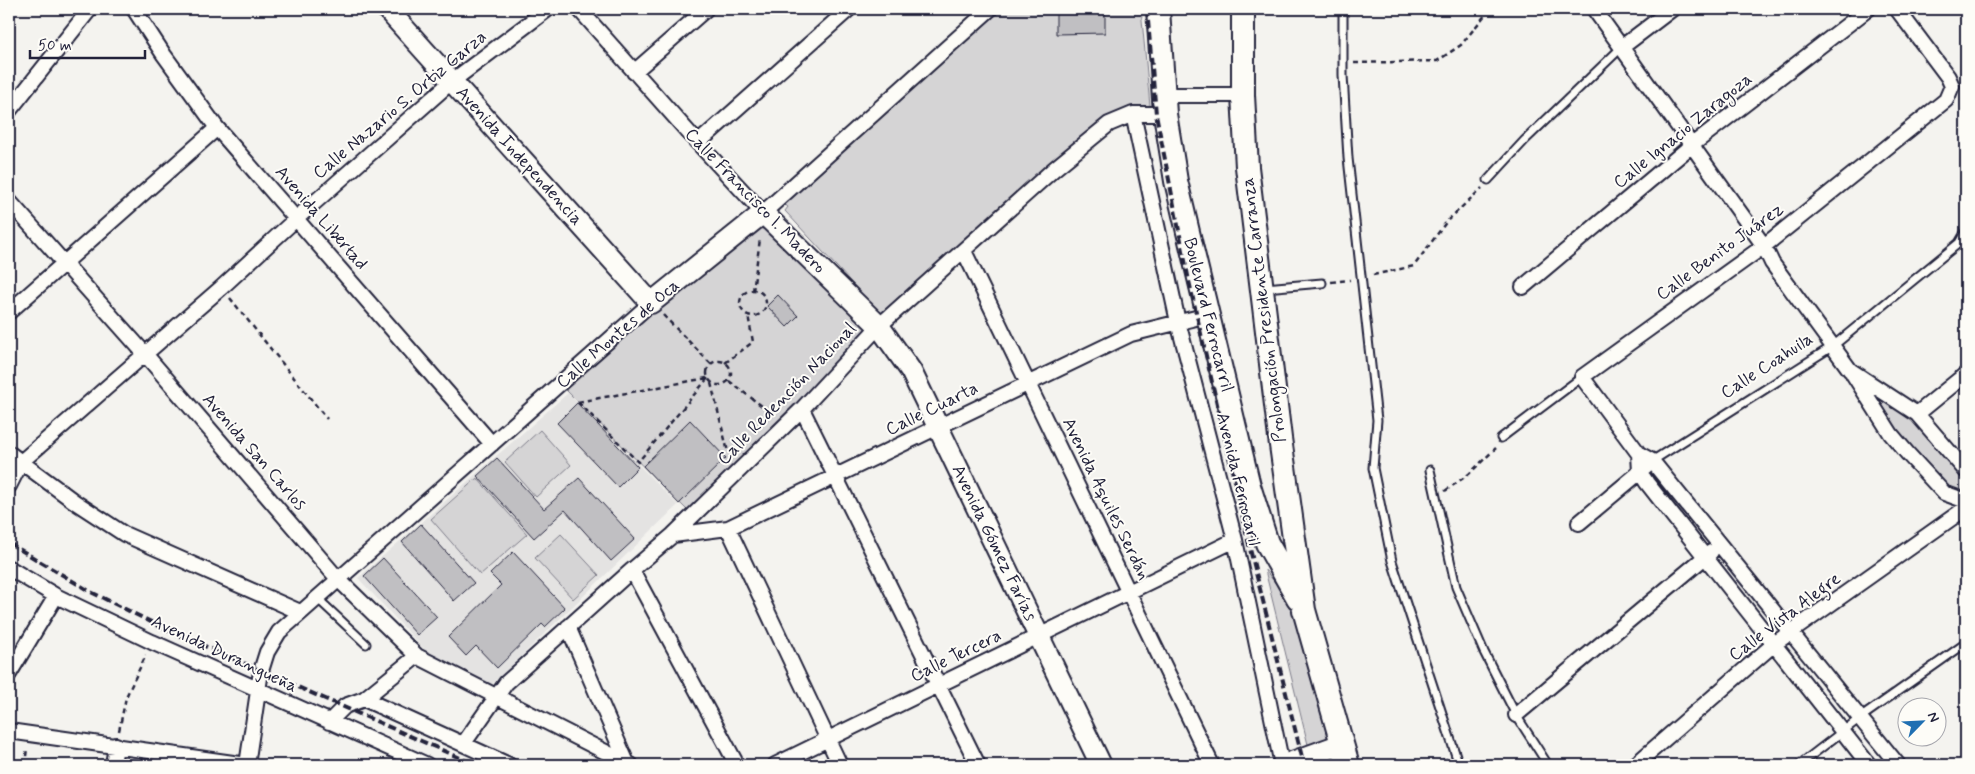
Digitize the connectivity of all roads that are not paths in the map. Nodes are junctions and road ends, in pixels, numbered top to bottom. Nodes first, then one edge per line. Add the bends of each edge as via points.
1 (90, 9) edge
2 (134, 9) edge
3 (387, 9) edge
4 (548, 9) edge
5 (579, 9) edge
6 (706, 9) edge
7 (849, 9) edge
8 (990, 9) edge
9 (1158, 9) edge
10 (1243, 9) edge
11 (1343, 9) edge
12 (1594, 9) edge
13 (1672, 9) edge
14 (1868, 9) edge
15 (1897, 9) edge
16 (1622, 47) junction
17 (634, 72) junction
18 (452, 82) junction
19 (1243, 95) junction
20 (1163, 105) junction
21 (9, 111) edge
22 (1133, 114) junction
23 (217, 128) junction
24 (698, 144) junction
25 (1692, 145) junction
26 (1488, 180) road end
27 (9, 201) edge
28 (763, 213) junction
29 (297, 218) junction
30 (1966, 231) edge
31 (1764, 246) junction
32 (964, 251) junction
33 (64, 263) junction
34 (1322, 284) road end
35 (1523, 287) dead end
36 (1261, 288) junction
37 (651, 303) junction
38 (9, 312) edge
39 (1208, 315) junction
40 (1178, 322) junction
41 (879, 326) junction
42 (1833, 346) junction
43 (145, 354) junction
44 (1850, 370) junction
45 (1966, 374) edge
46 (1582, 377) junction
47 (1028, 383) junction
48 (802, 409) junction
49 (1917, 414) junction
50 (938, 427) junction
51 (1500, 438) road end
52 (492, 444) junction
53 (9, 453) edge
54 (1639, 454) junction
55 (1652, 461) junction
56 (21, 462) junction
57 (1430, 470) dead end
58 (1966, 471) edge
59 (1640, 472) junction
60 (836, 476) junction
61 (9, 486) edge
62 (1966, 500) edge
63 (1966, 508) edge
64 (1579, 523) dead end
65 (728, 528) junction
66 (673, 535) junction
67 (1235, 540) junction
68 (1720, 545) junction
69 (1705, 557) junction
70 (9, 568) edge
71 (632, 570) junction
72 (338, 579) junction
73 (1130, 592) junction
74 (56, 596) junction
75 (317, 598) junction
76 (1304, 610) junction
77 (300, 612) junction
78 (568, 626) junction
79 (1790, 632) junction
80 (1039, 636) junction
81 (1966, 643) edge
82 (366, 644) dead end
83 (1774, 644) junction
84 (417, 656) junction
85 (9, 674) edge
86 (938, 685) junction
87 (259, 691) junction
88 (497, 696) junction
89 (364, 699) junction
90 (1516, 715) junction
91 (1860, 718) junction
92 (329, 722) junction
93 (9, 731) edge
94 (1843, 732) junction
95 (828, 739) junction
96 (464, 743) junction
97 (116, 745) junction
98 (1345, 755) edge
99 (629, 764) edge
100 (113, 765) edge
101 (247, 765) edge
102 (427, 765) edge
103 (510, 765) edge
104 (737, 765) edge
105 (775, 765) edge
106 (840, 765) edge
107 (978, 765) edge
108 (1101, 765) edge
109 (1212, 765) edge
110 (1283, 765) edge
111 (1459, 765) edge
112 (1548, 765) edge
113 (1635, 765) edge
114 (1799, 765) edge
115 (1869, 765) edge
116 (1898, 765) edge

1 - 21 street
2 - 23 street, Avenida Libertad
3 - 18 main road, Avenida Independencia
4 - 18 street, Calle Nazario S. Ortiz Garza
5 - 17 street, Calle Francisco I. Madero
6 - 17 street
7 - 24 street
8 - 28 street, Calle Montes de Oca
9 - 20 main road, Boulevard Ferrocarril
10 - 19 main road, Prolongación Presidente Carranza
11 - 111 lane via 1348,158 1377,420 1373,468 1392,561
12 - 16 street
13 - 16 street
14 - 25 street, Calle Ignacio Zaragoza
15 - 31 street, Calle Benito Juárez via 1952,86 1946,100
16 - 25 street
16 - 26 lane
17 - 24 street, Calle Francisco I. Madero
18 - 29 street, Calle Nazario S. Ortiz Garza
18 - 37 main road, Avenida Independencia
19 - 20 street, Calle Redención Nacional
19 - 36 main road, Prolongación Presidente Carranza via 1247,166
20 - 22 street, Calle Redención Nacional
20 - 39 main road, Boulevard Ferrocarril via 1176,181
22 - 32 street, Calle Redención Nacional via 1109,124 1088,140
22 - 40 street, Avenida Ferrocaril
23 - 29 street, Avenida Libertad
23 - 33 street
24 - 28 street, Calle Francisco I. Madero
25 - 31 street
25 - 35 street, Calle Ignacio Zaragoza
27 - 33 street, Avenida San Carlos
28 - 37 main road, Calle Montes de Oca
28 - 41 main road, Calle Francisco I. Madero
29 - 43 street, Calle Nazario S. Ortiz Garza
29 - 52 street, Avenida Libertad
30 - 42 lane, Calle Coahuila via 1959,243
31 - 42 street via 1772,263
31 - 46 street, Calle Benito Juárez
32 - 41 street, Calle Redención Nacional
32 - 47 street, Avenida Aquiles Serdán
33 - 38 street
33 - 43 street, Avenida San Carlos
34 - 36 lane
36 - 76 main road, Prolongación Presidente Carranza
37 - 52 street, Calle Montes de Oca
39 - 40 street, Calle Cuarta
39 - 76 main road, Boulevard Ferrocarril via 1249,486 1267,543
40 - 47 street, Calle Cuarta via 1130,334
40 - 67 street, Avenida Ferrocaril
41 - 48 street, Calle Redención Nacional
41 - 50 main road, Avenida Gómez Farías via 911,371
42 - 44 street
42 - 55 lane, Calle Coahuila
43 - 56 street, Calle Nazario S. Ortiz Garza
43 - 72 street, Avenida San Carlos
44 - 49 street
44 - 62 street via 1891,434 1908,454 1944,493
45 - 49 street
46 - 51 lane, Calle Benito Juárez
46 - 54 street
47 - 50 street, Calle Cuarta
47 - 73 street, Avenida Aquiles Serdán
48 - 60 street
48 - 66 street, Calle Redención Nacional
49 - 58 street
50 - 60 street, Calle Cuarta
50 - 80 main road, Avenida Gómez Farías
52 - 72 street, Calle Montes de Oca
53 - 56 street
54 - 55 street
54 - 59 street
55 - 59 street, Calle Coahuila
55 - 68 street
56 - 61 street
56 - 77 street via 124,534
57 - 90 lane via 1456,587
59 - 64 street, Calle Coahuila
59 - 69 street
60 - 65 street, Calle Cuarta
60 - 86 street
63 - 79 street, Calle Vista Alegre
65 - 66 street, Calle Cuarta
65 - 95 street
66 - 71 street, Calle Redención Nacional
67 - 73 street, Calle Tercera
67 - 110 street, Avenida Ferrocaril
68 - 69 street
68 - 79 street
69 - 83 street
69 - 90 street
70 - 74 street, Avenida Durangueña
71 - 78 street, Calle Redención Nacional
71 - 104 street
72 - 75 street, Calle Montes de Oca
72 - 84 street, Avenida San Carlos
73 - 80 street, Calle Tercera
73 - 109 street, Avenida Aquiles Serdán
74 - 85 street
74 - 87 street, Avenida Durangueña
75 - 77 street, Calle Montes de Oca
75 - 82 lane
76 - 98 main road
77 - 87 street, Calle Montes de Oca via 279,632 267,652
78 - 88 street, Calle Redención Nacional via 506,683
78 - 99 street
79 - 83 street, Calle Vista Alegre
79 - 91 street
80 - 86 street, Calle Tercera
80 - 108 main road, Avenida Gómez Farías
81 - 91 lane
83 - 94 street
83 - 113 street, Calle Vista Alegre
84 - 88 street, Avenida San Carlos
84 - 89 street
86 - 95 street, Calle Tercera
86 - 107 street
87 - 92 street, Avenida Durangueña
87 - 101 street
88 - 96 street, Calle Redención Nacional
88 - 99 street, Avenida San Carlos
89 - 92 street via 345,706
89 - 96 street
90 - 112 lane
91 - 94 lane
91 - 116 street
92 - 102 street, Avenida Durangueña
93 - 97 street
94 - 114 lane
94 - 115 street
95 - 105 street, Calle Tercera
95 - 106 street
96 - 103 street
97 - 100 street
97 - 101 street
98 - 110 main road

